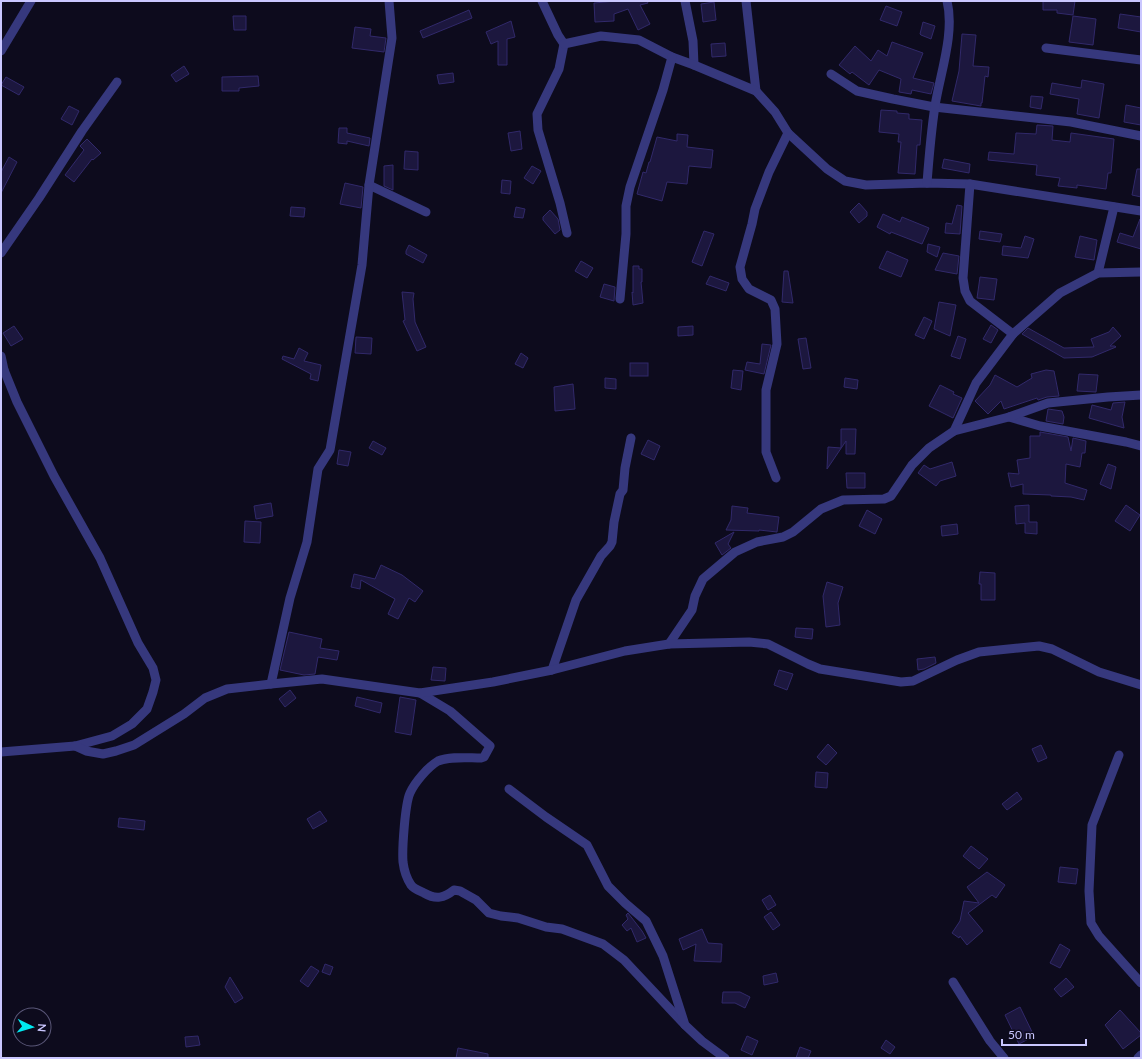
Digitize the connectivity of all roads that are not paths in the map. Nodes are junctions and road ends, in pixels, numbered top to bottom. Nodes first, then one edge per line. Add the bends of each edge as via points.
1 (31, 1) edge
2 (389, 1) edge
3 (542, 1) edge
4 (685, 1) edge
5 (746, 1) edge
6 (947, 1) edge
7 (564, 44) junction
8 (1046, 48) dead end
9 (1, 51) edge
10 (672, 57) junction
11 (1141, 60) edge
12 (694, 65) junction
13 (831, 74) dead end
14 (117, 82) dead end
15 (756, 92) junction
16 (934, 107) junction
17 (788, 133) junction
18 (1141, 136) edge
19 (927, 183) junction
20 (970, 184) junction
21 (369, 185) junction
22 (1114, 207) junction
23 (1141, 211) edge
24 (426, 212) dead end
25 (567, 233) dead end
26 (1, 253) edge
27 (1141, 272) edge
28 (1098, 273) junction
29 (620, 299) dead end
30 (1013, 334) junction
31 (1, 356) edge
32 (2, 368) edge
33 (1141, 396) edge
34 (1009, 417) junction
35 (954, 431) junction
36 (632, 438) dead end
37 (1141, 446) edge
38 (776, 478) dead end
39 (668, 644) junction
40 (552, 670) junction
41 (271, 684) junction
42 (1141, 685) edge
43 (420, 693) junction
44 (75, 746) junction
45 (1, 752) edge
46 (1119, 755) dead end
47 (509, 789) dead end
48 (953, 982) dead end
49 (1141, 983) edge
50 (685, 1025) junction
51 (1141, 1055) edge
52 (725, 1058) edge
53 (1004, 1058) edge
54 (1138, 1058) edge

1 - 9 street
2 - 21 street via 392,38
3 - 7 street
4 - 12 street via 693,41
5 - 15 street
6 - 16 street via 950,28
7 - 10 street via 601,36 639,40
7 - 25 street via 559,69 537,114 538,130
8 - 11 street
10 - 12 street
10 - 29 street via 630,187 626,206
12 - 15 street
13 - 16 street via 857,91
14 - 26 street
15 - 17 street via 775,112
16 - 18 street via 1071,122
16 - 19 street
17 - 19 street via 827,169 845,181 866,185
17 - 38 street via 755,209 740,267 742,279 749,289 771,300 775,309 777,344 766,390 766,452
19 - 20 street
20 - 22 street
20 - 30 street via 963,278 965,291 970,301
21 - 24 street
21 - 41 street via 362,265 330,450 318,469 307,542 290,598
22 - 23 street
22 - 28 street
27 - 28 street
28 - 30 street via 1060,294
30 - 35 street via 976,383
31 - 32 street
32 - 44 street via 54,476 100,558 138,643 153,668 156,680 147,709 132,724 112,736
33 - 34 street via 1048,403
34 - 35 street
34 - 37 street via 1040,426
35 - 39 street via 929,448 912,465 891,496 884,499 843,500 821,509 788,535 757,542 735,552 703,579 692,610
36 - 40 street via 623,490 618,500 612,542 576,600
39 - 40 street via 625,651
39 - 42 street via 768,644 820,669 901,682 913,681 979,652 1039,646 1052,649 1099,672
40 - 43 street
41 - 43 street via 322,679
41 - 44 street via 227,689 205,698 134,745 116,752 103,754
43 - 50 street via 450,711 490,746 481,758 452,758 431,765 410,792 406,806 403,862 412,886 431,897 446,896 454,890 460,891 476,900 489,913 562,929 604,944 624,960
44 - 45 street
46 - 49 street via 1092,825 1089,891 1091,923 1099,936
47 - 50 street via 587,845 608,886 646,921 663,956
48 - 53 street via 990,1041
50 - 52 street
51 - 54 street

